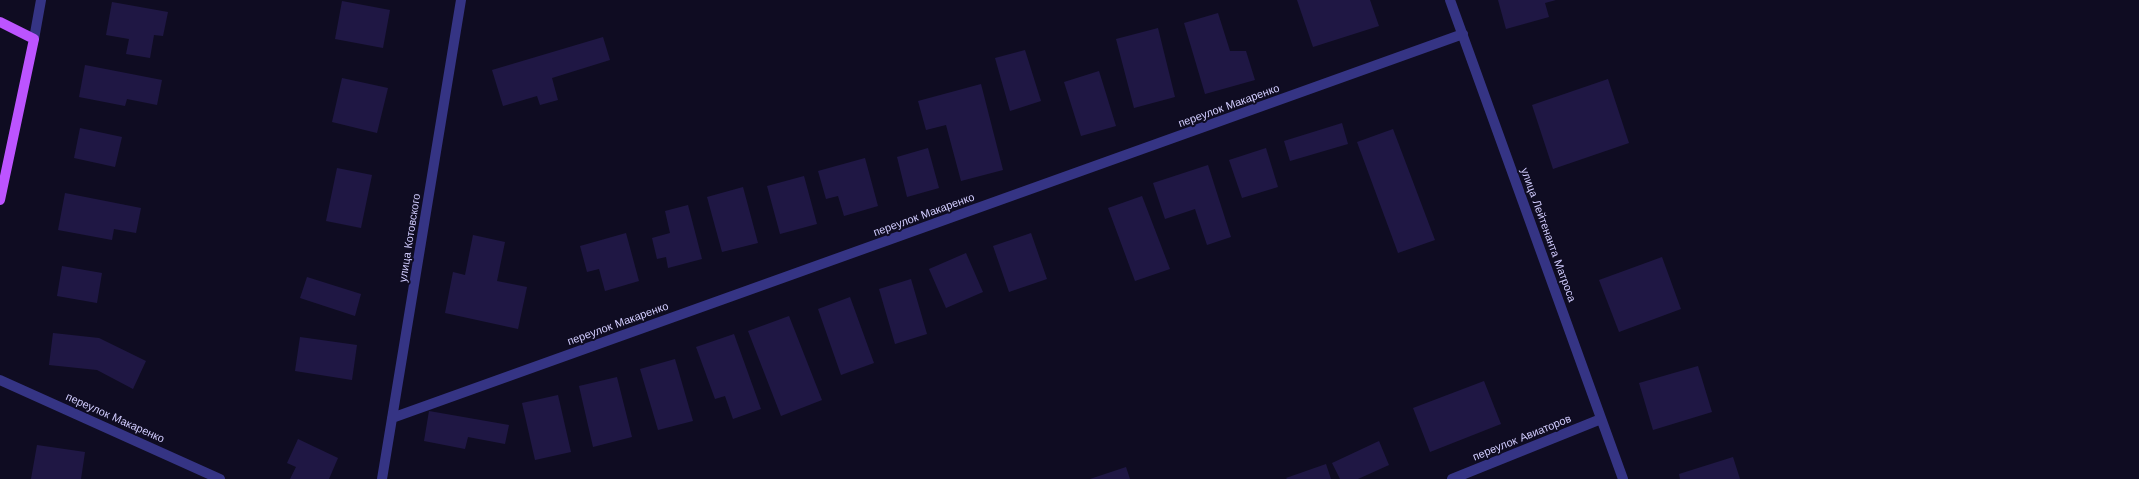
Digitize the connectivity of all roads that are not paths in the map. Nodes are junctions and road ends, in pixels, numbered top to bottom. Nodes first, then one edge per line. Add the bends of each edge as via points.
1 (41, 0) edge
2 (461, 0) edge
3 (1450, 0) edge
4 (0, 22) edge
5 (1463, 34) junction
6 (34, 39) junction
7 (0, 200) edge
8 (0, 380) edge
9 (392, 418) junction
10 (1601, 419) junction
11 (220, 479) edge
12 (382, 479) edge
13 (1452, 479) edge
14 (1622, 479) edge

1 - 6 street
2 - 9 street, улица Котовского
3 - 5 street, улица Лейтенанта Матроса
4 - 6 main road
5 - 9 street, переулок Макаренко
5 - 10 street, улица Лейтенанта Матроса
6 - 7 main road
8 - 11 street, переулок Макаренко
9 - 12 street, улица Котовского
10 - 13 street, переулок Авиаторов
10 - 14 street, улица Лейтенанта Матроса

